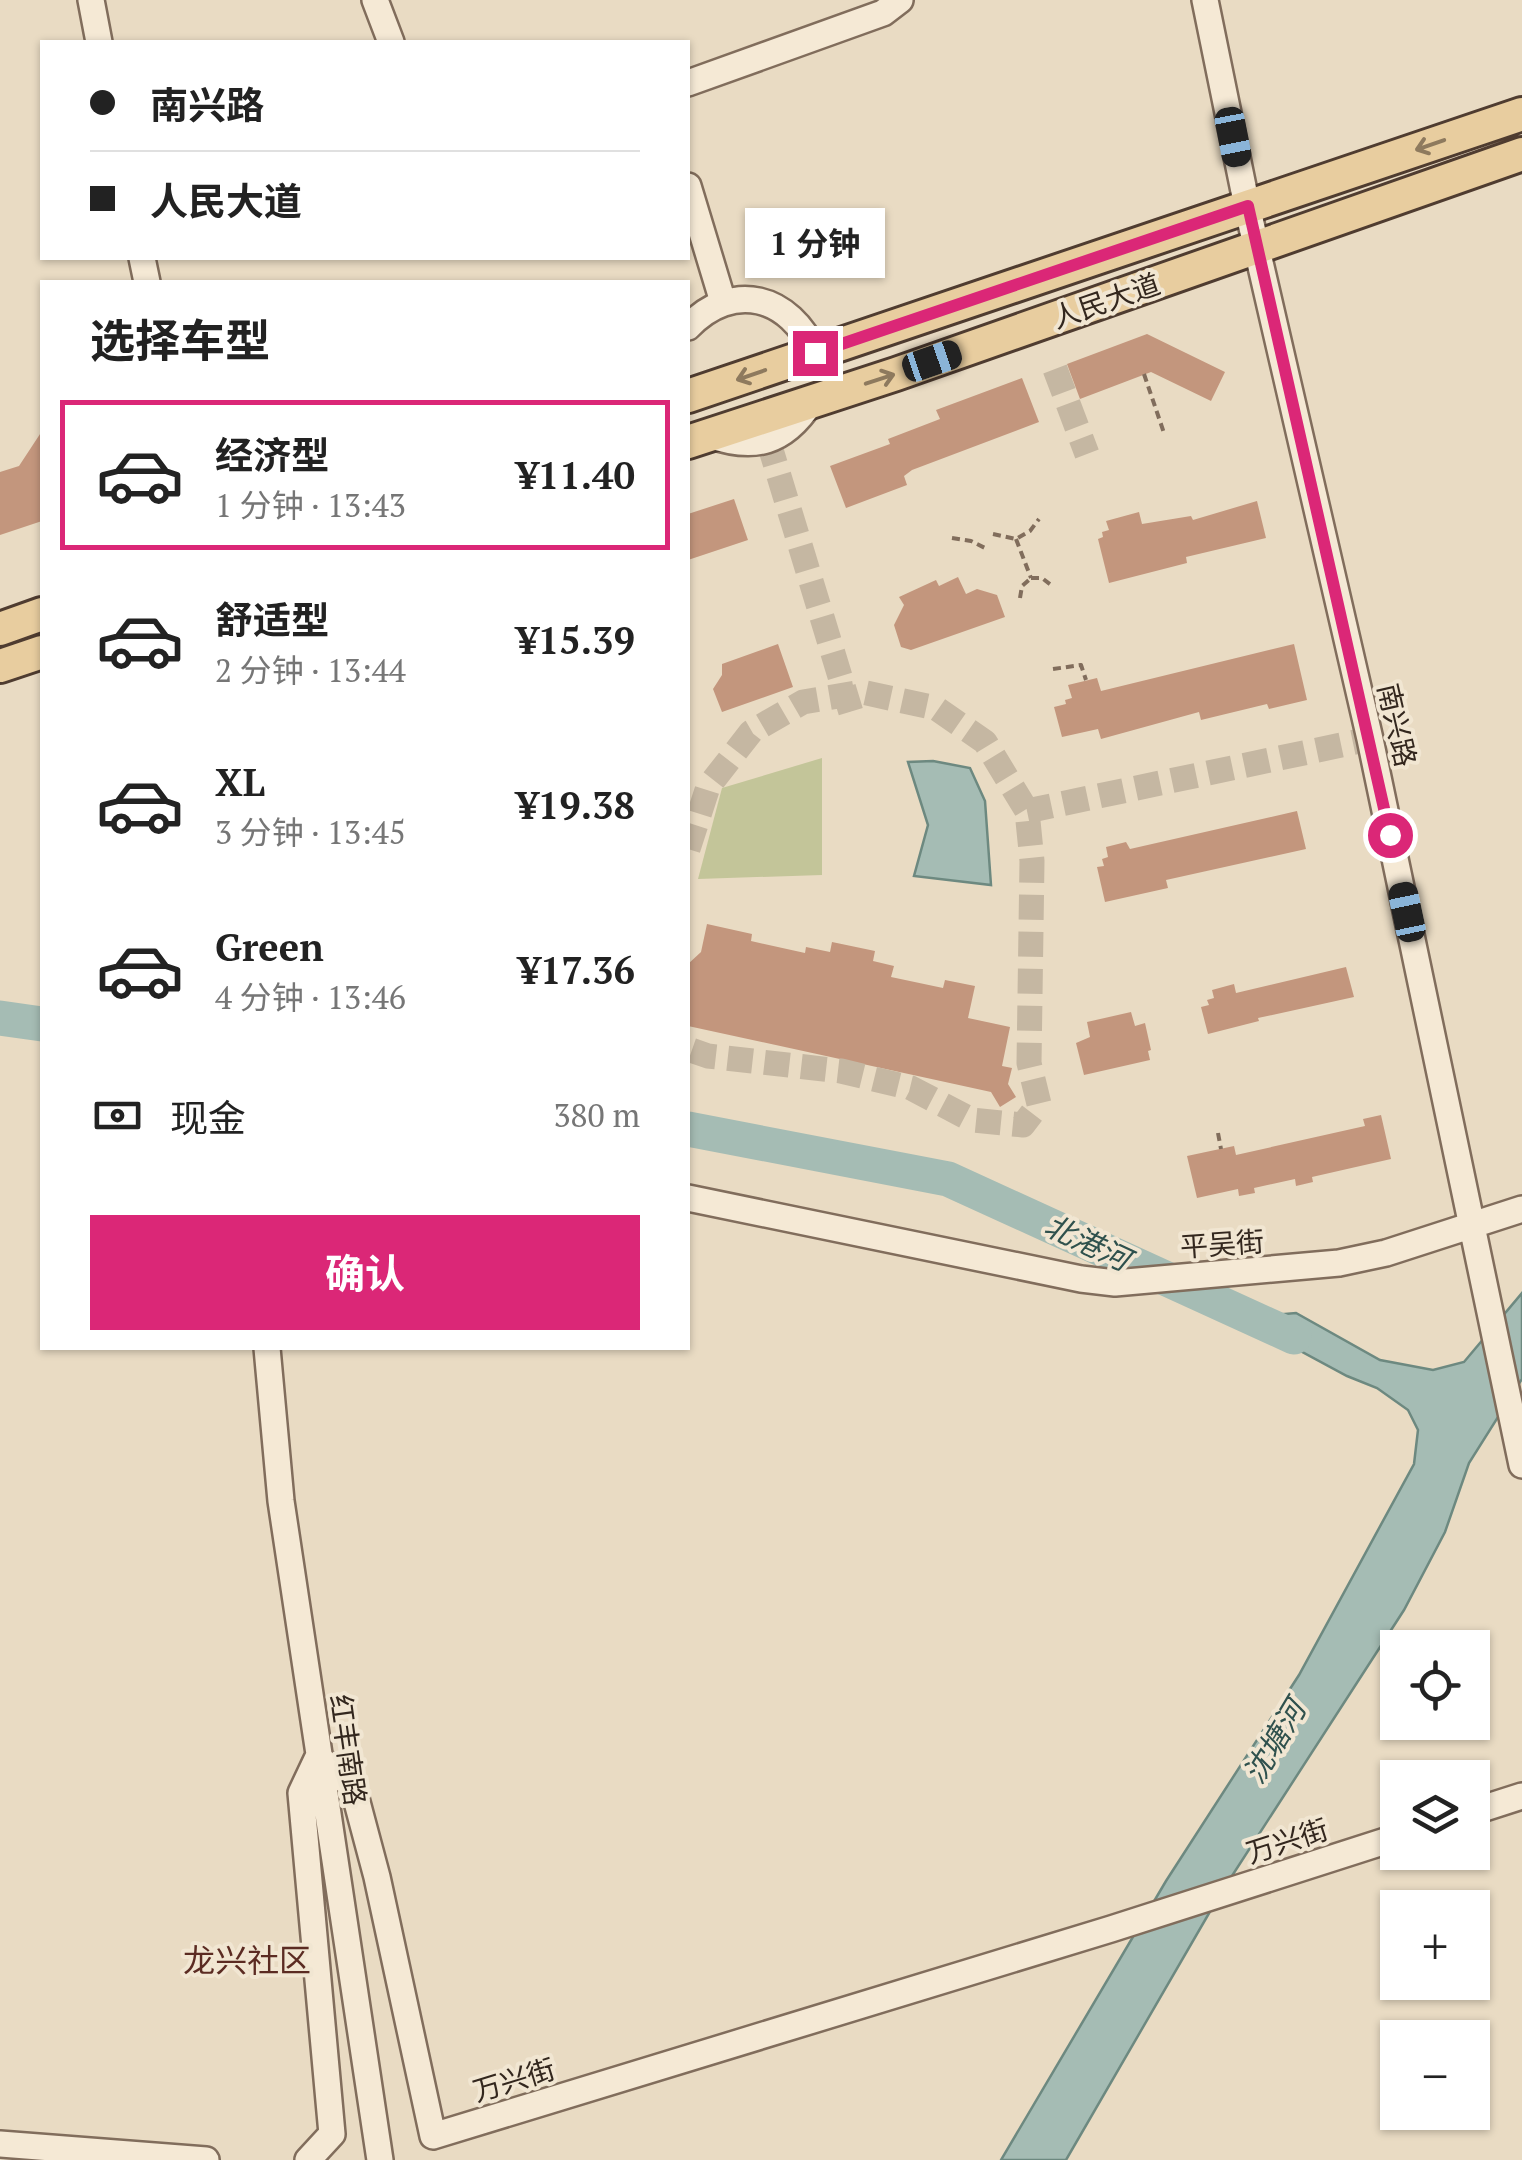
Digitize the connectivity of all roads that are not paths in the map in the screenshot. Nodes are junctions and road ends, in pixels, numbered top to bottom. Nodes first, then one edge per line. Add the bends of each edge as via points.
1 (91, 0) edge
2 (375, 0) edge
3 (900, 0) edge
4 (1205, 0) edge
5 (99, 40) edge
6 (390, 40) edge
7 (690, 82) edge
8 (1522, 114) edge
9 (1522, 154) edge
10 (690, 193) edge
11 (1248, 206) junction
12 (1258, 247) junction
13 (723, 302) junction
14 (690, 325) edge
15 (815, 353) junction
16 (690, 395) edge
17 (698, 439) edge
18 (40, 615) edge
19 (0, 628) edge
20 (40, 653) edge
21 (0, 666) edge
22 (690, 1198) edge
23 (1522, 1209) edge
24 (1473, 1222) junction
25 (267, 1350) edge
26 (1522, 1465) edge
27 (318, 1757) junction
28 (1522, 1796) edge
29 (1490, 1806) edge
30 (1380, 1843) edge
31 (0, 2144) edge
32 (206, 2160) edge
33 (308, 2160) edge
34 (380, 2160) edge

1 - 5 street
2 - 6 street
3 - 7 street via 883,14
4 - 11 street, 南兴路
8 -> 11 main road, 人民大道
9 - 12 main road, 人民大道
10 - 13 street
11 - 12 street, 南兴路
11 - 15 main road, 人民大道
17 -> 12 main road, 人民大道
12 - 24 street, 南兴路
13 - 14 street
13 - 15 street via 758,301 790,314
15 -> 16 main road, 人民大道
18 - 19 main road
20 - 21 main road
22 - 24 street, 平吴街 via 1116,1283 1386,1254
23 - 24 street, 平吴街
24 - 26 street, 南兴路
25 - 27 street, 红丰南路
27 - 30 street, 万兴街 via 353,1787 432,2136
27 - 33 street via 301,1792 332,2134
27 - 34 street, 红丰南路
28 - 29 street
31 - 32 street

